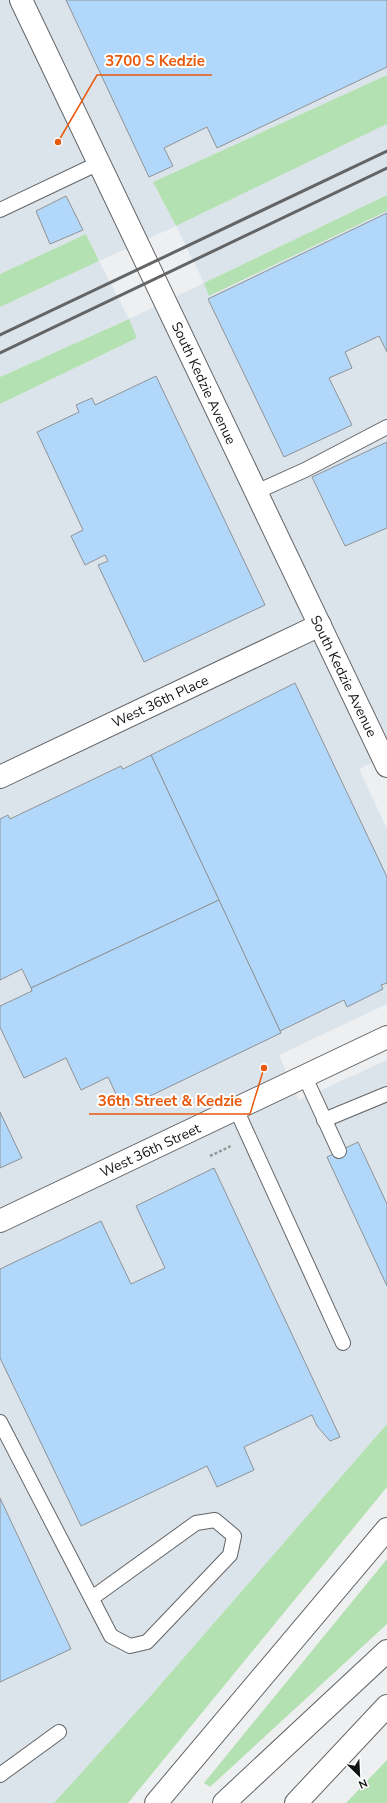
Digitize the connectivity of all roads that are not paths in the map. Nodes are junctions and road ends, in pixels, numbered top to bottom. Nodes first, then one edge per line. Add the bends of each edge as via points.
1 (21, 0) edge
2 (99, 163) junction
3 (0, 210) edge
4 (387, 427) edge
5 (256, 492) junction
6 (320, 625) junction
7 (387, 766) edge
8 (0, 777) edge
9 (387, 1037) edge
10 (305, 1077) junction
11 (385, 1099) edge
12 (236, 1109) junction
13 (324, 1120) junction
14 (339, 1151) dead end
15 (0, 1221) edge
16 (343, 1343) dead end
17 (0, 1422) edge
18 (387, 1529) edge
19 (92, 1598) junction
20 (387, 1651) edge
21 (387, 1706) edge
22 (59, 1732) dead end
23 (0, 1775) edge
24 (156, 1803) edge
25 (224, 1803) edge
26 (296, 1803) edge

1 - 2 main road, South Kedzie Avenue
2 - 3 lane
2 - 5 main road, South Kedzie Avenue
4 - 5 lane via 305,470
5 - 6 main road, South Kedzie Avenue
6 - 7 main road, South Kedzie Avenue
6 - 8 main road, West 36th Place
9 - 10 main road, West 36th Street
10 - 12 main road, West 36th Street
10 - 13 lane
11 - 13 lane
12 - 15 main road, West 36th Street
12 - 16 lane
13 - 14 lane
17 - 19 lane
18 - 24 main road
19 - 19 lane via 196,1523 215,1520 234,1536 230,1555 147,1642 130,1646 111,1636
20 - 25 main road
21 - 26 main road
22 - 23 lane

